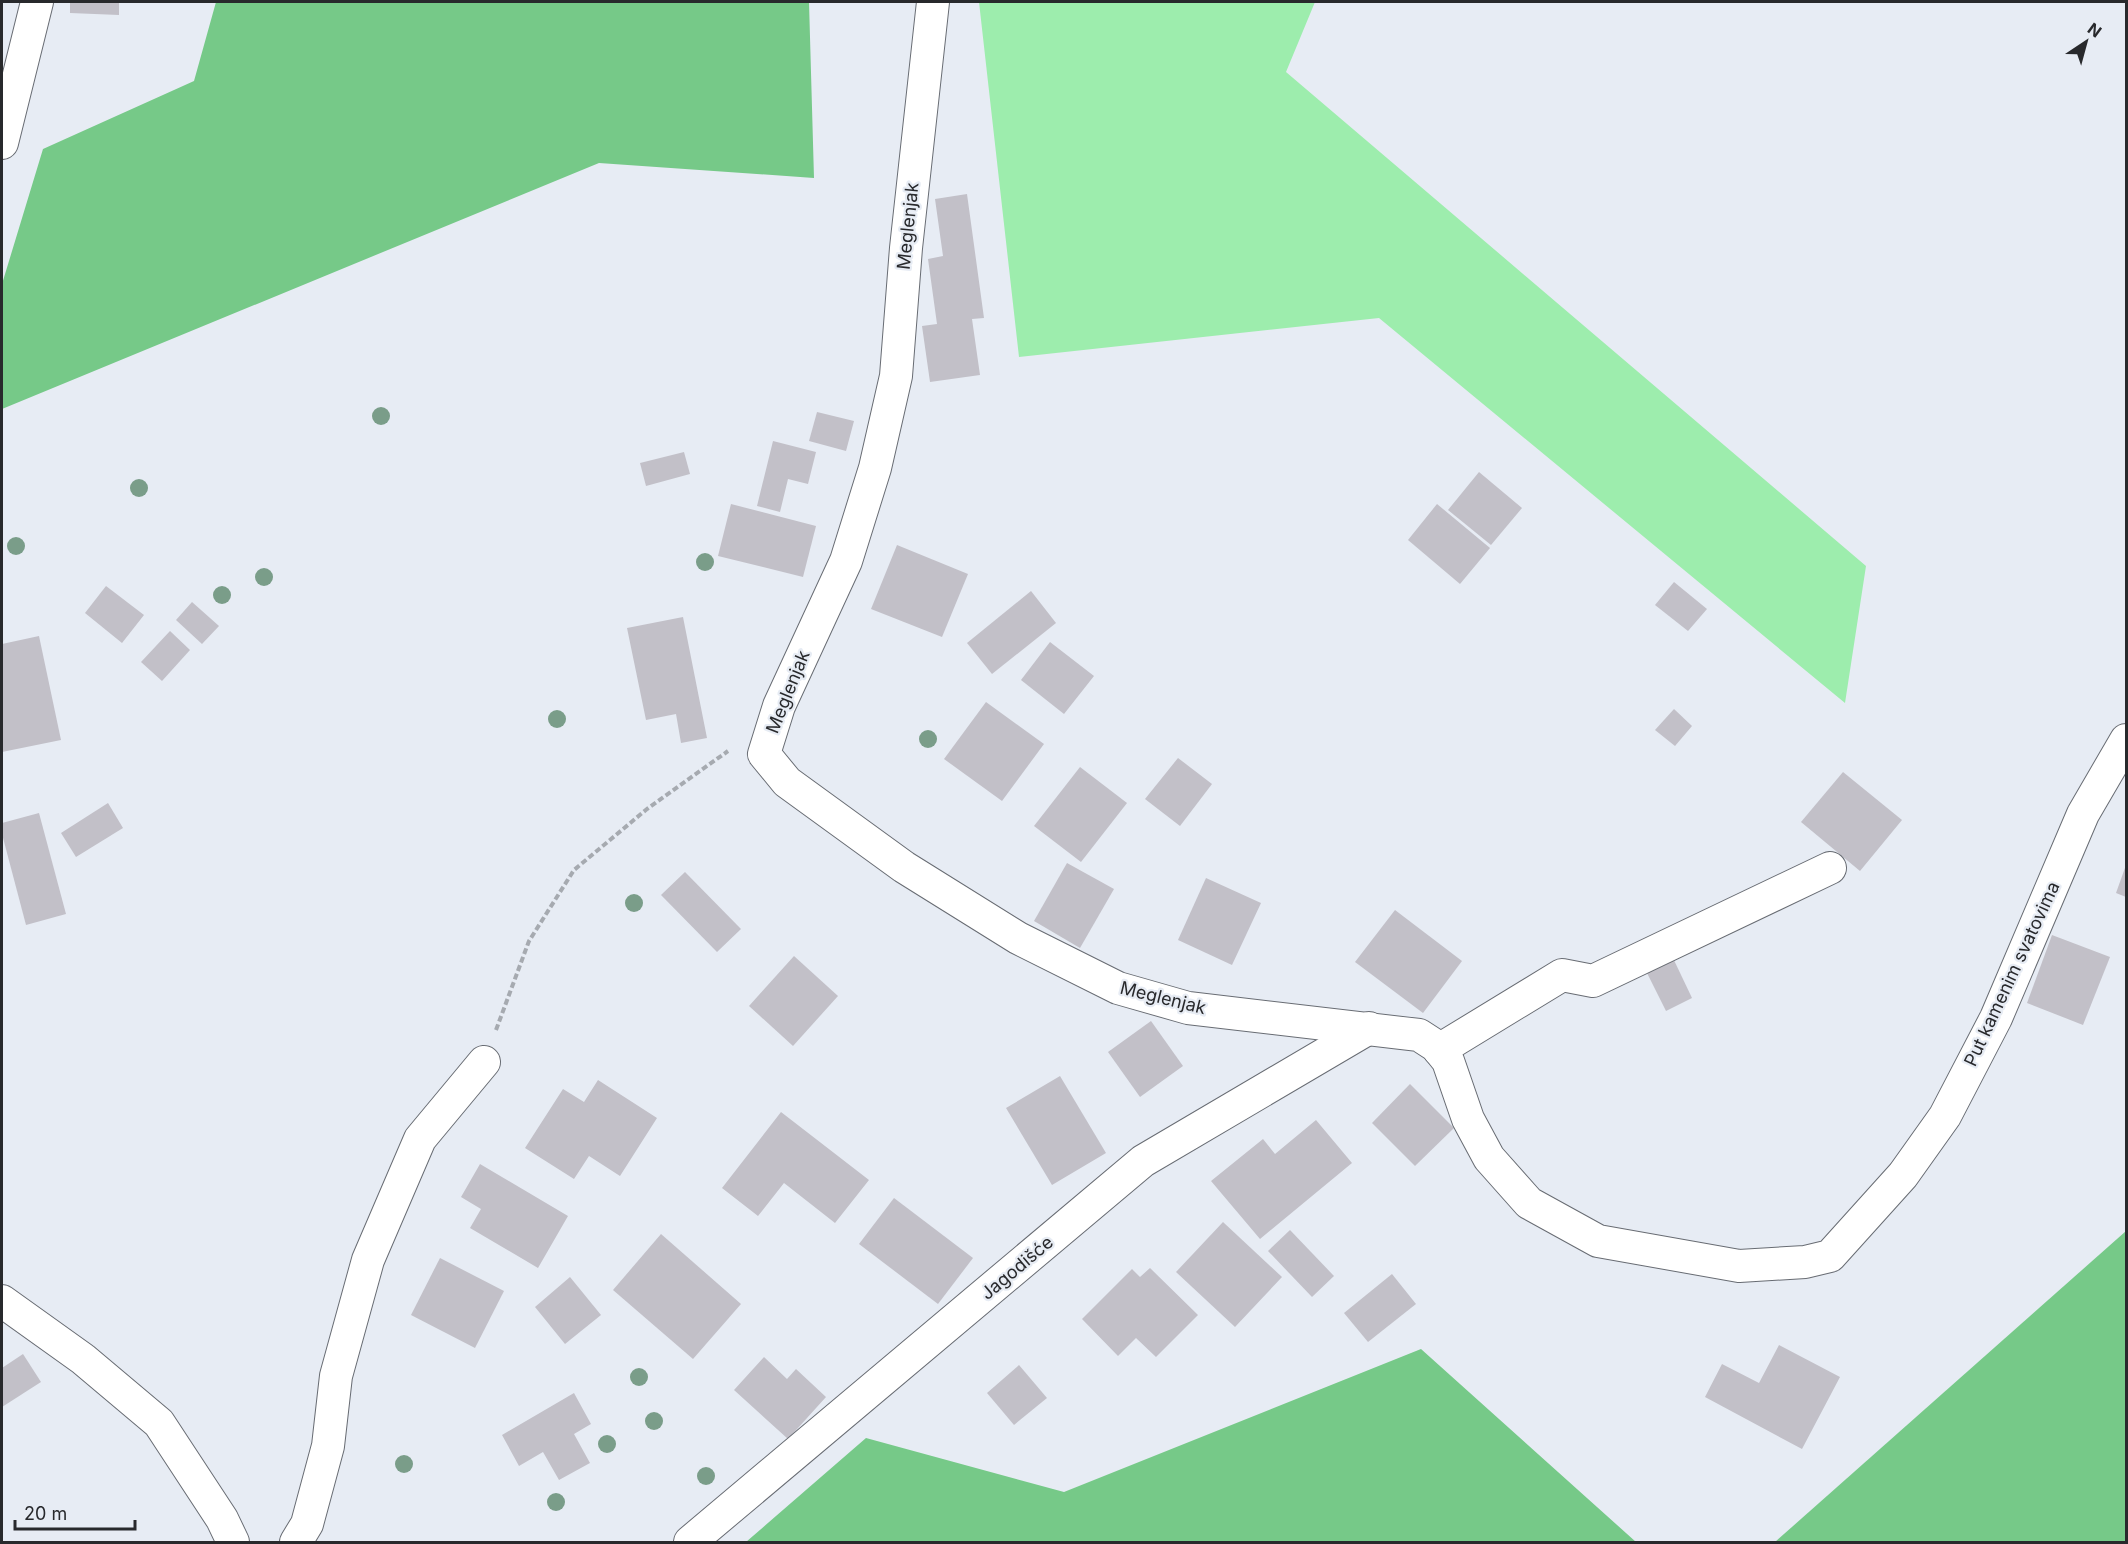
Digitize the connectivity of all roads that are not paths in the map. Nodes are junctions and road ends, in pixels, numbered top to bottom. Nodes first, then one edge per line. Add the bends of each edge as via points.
1 (37, 2) edge
2 (933, 2) edge
3 (2, 143) edge
4 (2127, 740) edge
5 (1830, 868) dead end
6 (1369, 1028) junction
7 (1439, 1050) junction
8 (484, 1062) road end
9 (2, 1301) edge
10 (233, 1542) edge
11 (296, 1542) edge
12 (690, 1542) edge

1 - 3 street
2 - 6 street, Meglenjak via 896,376 846,561 778,706 764,754 787,782 904,867 1018,938 1118,988 1188,1008
4 - 7 street, Put kamenim svatovima via 2083,814 1996,1018 1945,1116 1903,1175 1830,1256 1805,1262 1738,1266 1598,1241 1529,1203 1489,1158 1468,1119 1448,1061
5 - 7 street via 1593,981 1562,975
6 - 7 street, Put kamenim svatovima via 1419,1035
6 - 12 street, Jagodišće via 1143,1161
8 - 11 street via 420,1139 368,1260 336,1376 328,1446 307,1524
9 - 10 street via 83,1359 159,1423

